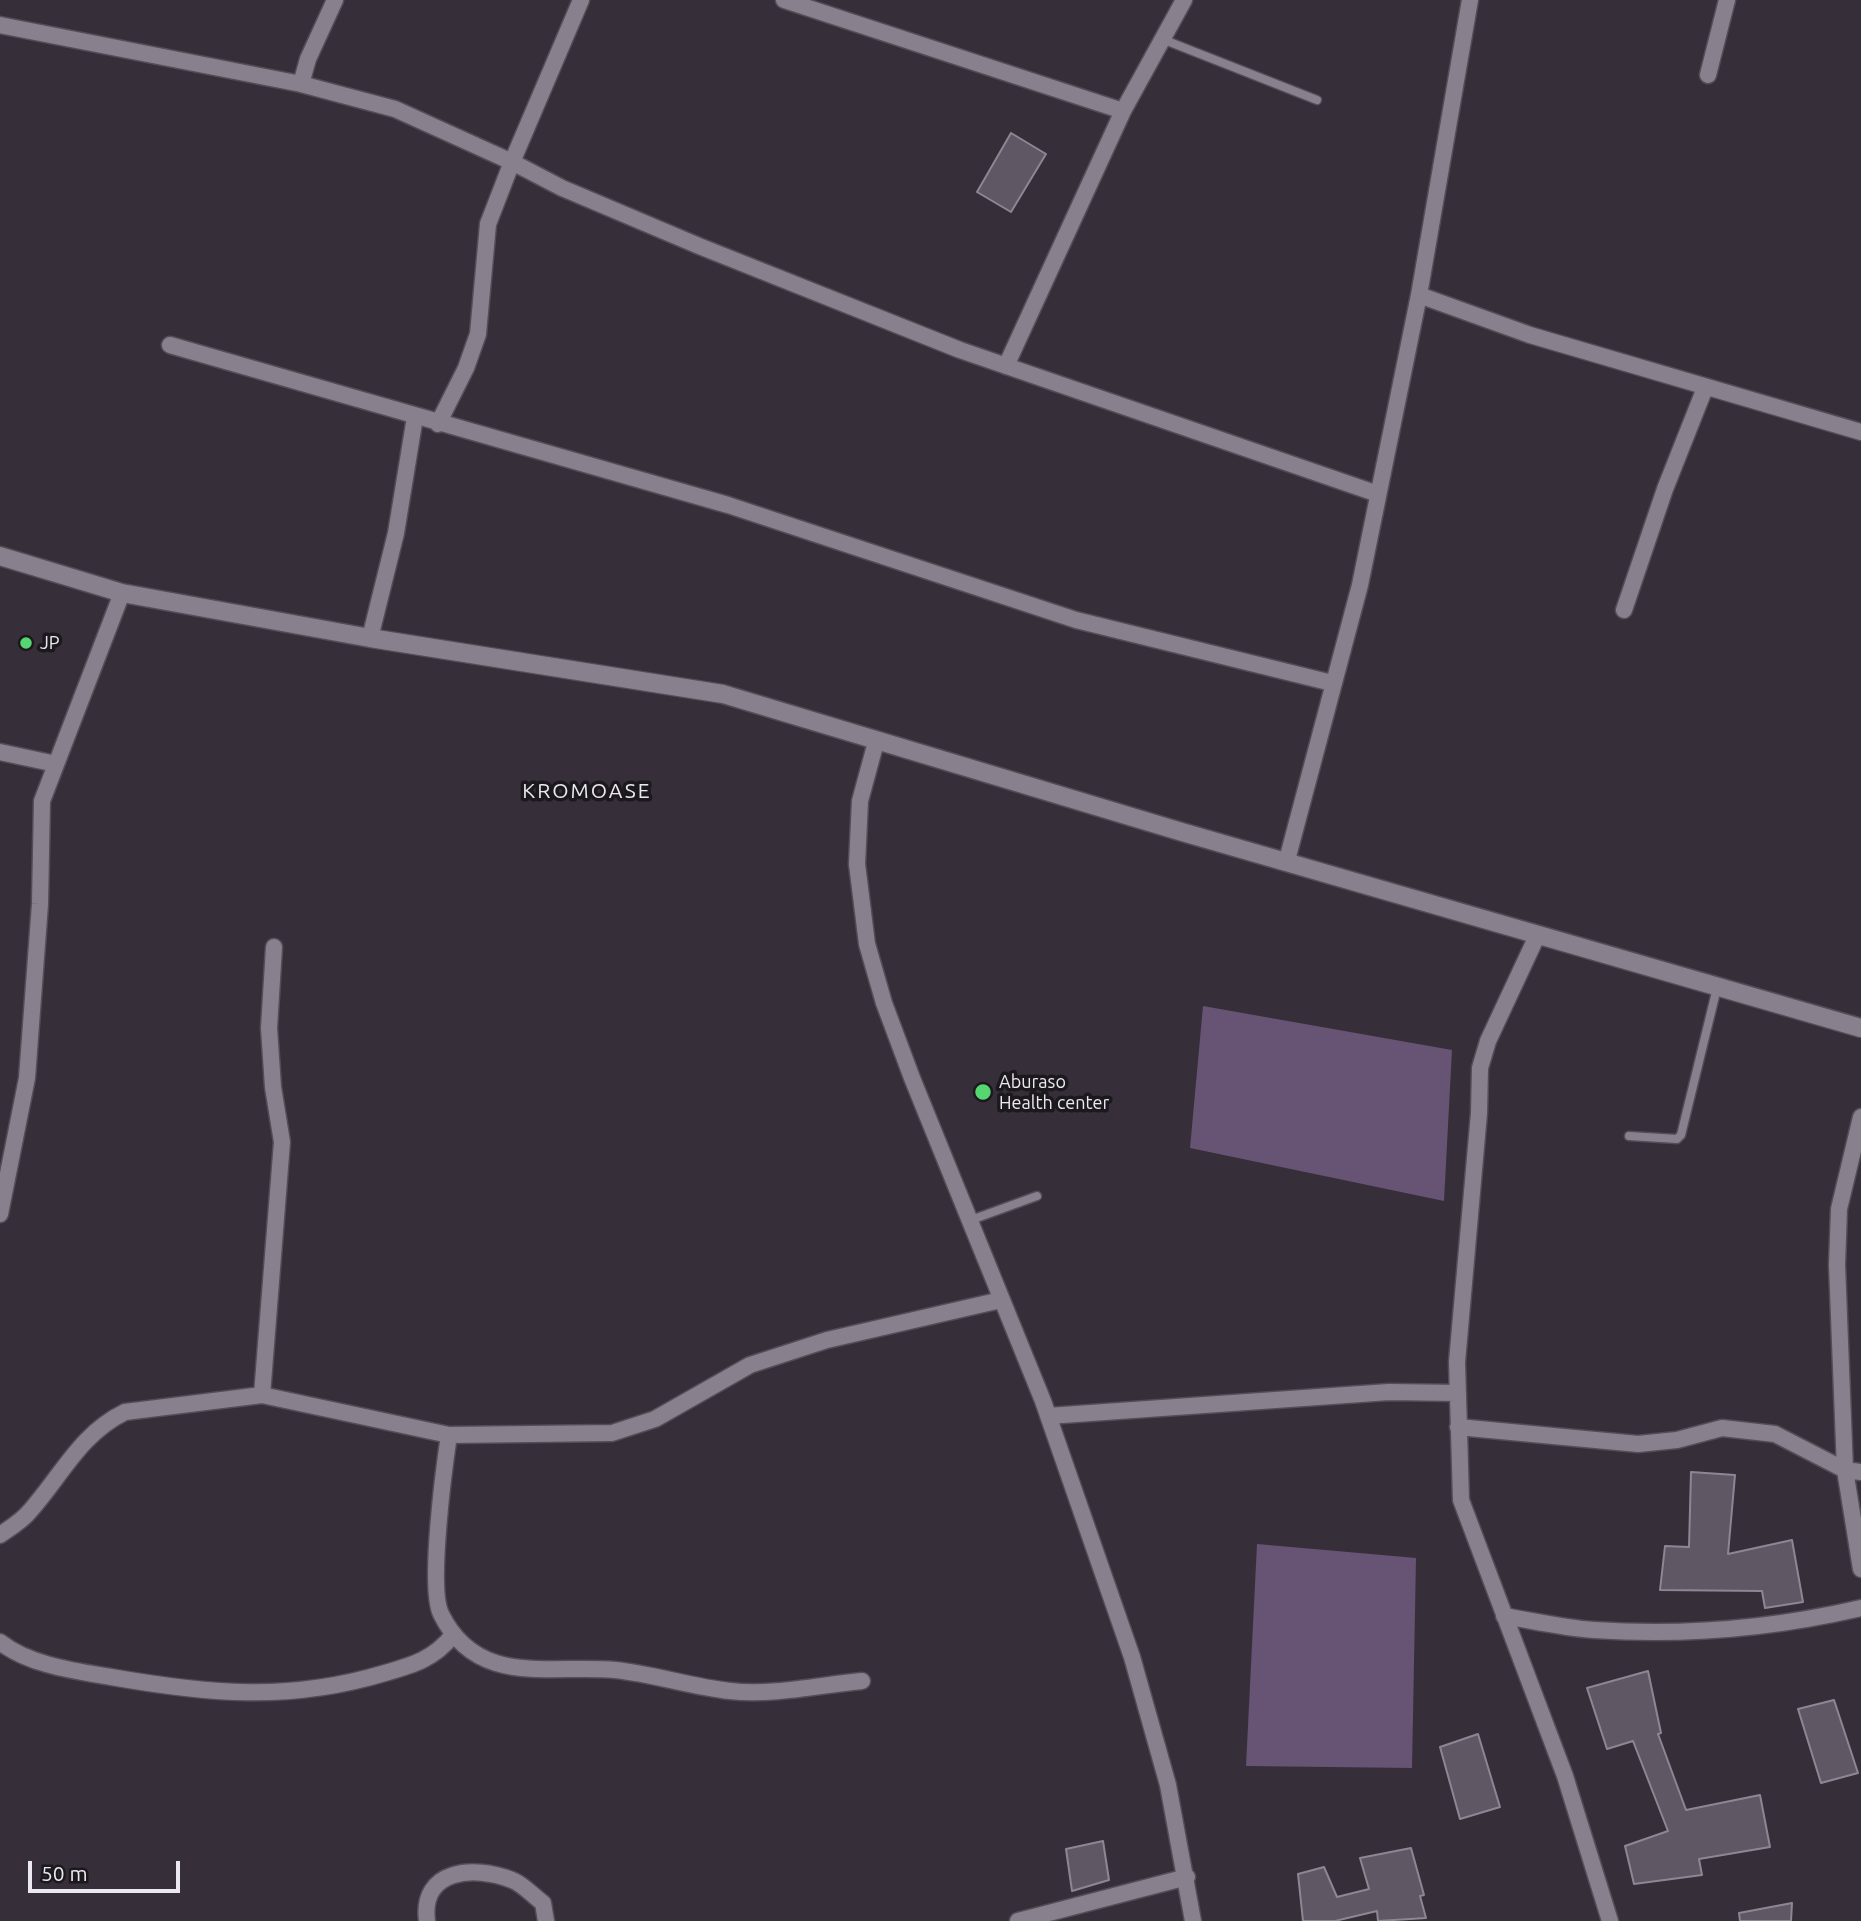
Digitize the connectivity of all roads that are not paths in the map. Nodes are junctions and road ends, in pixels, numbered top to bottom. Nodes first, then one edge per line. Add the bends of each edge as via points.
1 (335, 0) edge
2 (581, 0) edge
3 (783, 0) edge
4 (1184, 0) edge
5 (1470, 0) edge
6 (1727, 0) edge
7 (0, 25) edge
8 (1162, 39) junction
9 (1708, 75) dead end
10 (301, 84) junction
11 (1317, 100) dead end
12 (1123, 111) junction
13 (512, 162) junction
14 (1419, 295) junction
15 (170, 345) dead end
16 (1006, 366) junction
17 (1704, 388) junction
18 (415, 417) junction
19 (438, 424) junction
20 (1861, 432) edge
21 (1378, 494) junction
22 (0, 556) edge
23 (122, 593) junction
24 (1624, 610) dead end
25 (370, 638) junction
26 (1332, 683) junction
27 (876, 742) junction
28 (0, 752) edge
29 (56, 764) junction
30 (1287, 860) junction
31 (1537, 936) junction
32 (274, 947) dead end
33 (1717, 988) junction
34 (1861, 1028) edge
35 (1861, 1117) edge
36 (1629, 1136) dead end
37 (1037, 1196) dead end
38 (0, 1214) edge
39 (971, 1220) junction
40 (1002, 1300) junction
41 (1458, 1393) junction
42 (262, 1395) junction
43 (1048, 1416) junction
44 (1458, 1427) junction
45 (449, 1435) junction
46 (1853, 1471) edge
47 (0, 1535) edge
48 (1861, 1569) edge
49 (1861, 1608) edge
50 (1504, 1616) junction
51 (453, 1635) junction
52 (0, 1642) edge
53 (862, 1681) dead end
54 (1187, 1877) junction
55 (426, 1921) edge
56 (546, 1921) edge
57 (1017, 1921) edge
58 (1193, 1921) edge
59 (1610, 1921) edge

1 - 10 street
2 - 13 street
3 - 12 street
4 - 8 street
5 - 14 street
6 - 9 street
7 - 10 street
8 - 11 lane
8 - 12 street
10 - 13 street via 395,109
12 - 16 street
13 - 16 street via 699,246
13 - 19 street via 488,224 478,334
14 - 17 street via 1530,335
14 - 21 street
15 - 18 street
16 - 21 street
17 - 20 street
17 - 24 street
18 - 19 street
18 - 25 street via 396,533
19 - 26 street via 728,505 1076,620
21 - 26 street via 1360,584
22 - 23 street
23 - 25 street
23 - 29 street
25 - 27 street via 723,694
26 - 30 street
27 - 30 street
27 - 39 street via 860,801 858,839 867,944 912,1078
28 - 29 street
29 - 38 street via 42,801 40,904 27,1077
30 - 31 street
31 - 33 street
31 - 41 street via 1480,1068
32 - 42 street via 269,1028 282,1142
33 - 34 street
33 - 36 lane via 1681,1135 1677,1139
35 - 46 street via 1839,1209 1838,1319
37 - 39 lane
39 - 40 street
40 - 43 street
40 - 45 street via 827,1340 750,1365 655,1419 612,1433
41 - 43 street via 1376,1393
41 - 44 street
42 - 45 street
42 - 47 street via 125,1412 108,1420 69,1458 27,1515
43 - 54 street via 1132,1657 1168,1785
44 - 46 street via 1639,1444 1722,1428 1775,1434
44 - 50 street via 1461,1500
45 - 51 street via 438,1574 439,1611
46 - 48 street
49 - 50 street via 1818,1618 1689,1631 1592,1630
50 - 59 street via 1565,1776
51 - 52 street via 426,1661 326,1688 269,1695 177,1689 88,1673 46,1663
51 - 53 street via 488,1659 520,1670 615,1670 732,1692
54 - 57 street
54 - 58 street
55 - 56 street via 424,1902 435,1884 460,1872 516,1881 542,1903

